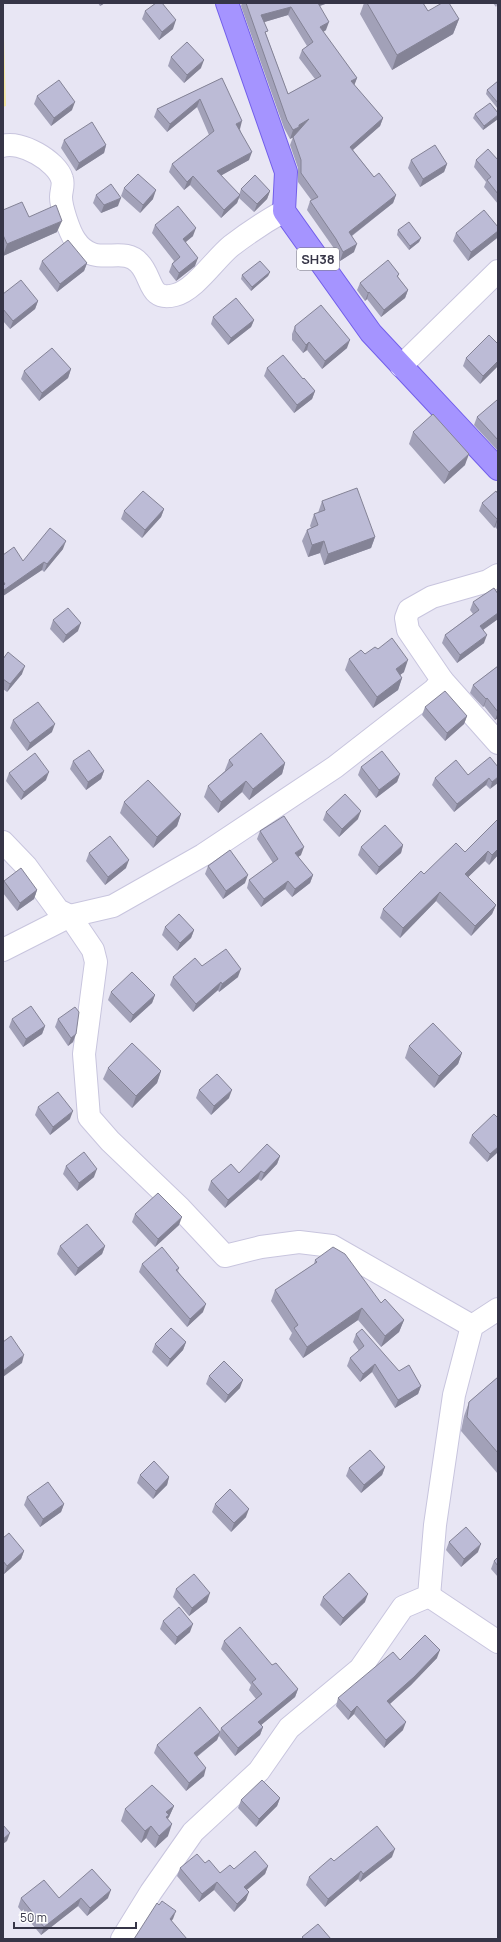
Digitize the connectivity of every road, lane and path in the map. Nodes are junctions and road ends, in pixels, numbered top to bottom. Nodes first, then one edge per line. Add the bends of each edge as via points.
1 (227, 3) edge
2 (3, 146) edge
3 (284, 211) junction
4 (498, 271) edge
5 (402, 366) junction
6 (498, 469) edge
7 (498, 575) edge
8 (442, 680) junction
9 (498, 743) edge
10 (3, 842) edge
11 (70, 916) junction
12 (3, 950) edge
13 (498, 1308) edge
14 (472, 1326) junction
15 (429, 1596) junction
16 (498, 1642) edge
17 (122, 1939) edge

1 - 3 main road via 286,172
2 - 3 street via 20,146 34,152 53,166 60,174 63,186 61,198 66,219 83,251 91,255 132,258 139,262 157,295 176,295 199,280 230,246
3 - 5 main road, SH38 via 371,333
4 - 5 street
5 - 6 main road, SH38
7 - 8 street via 432,597 409,610 406,618 408,630
8 - 9 street
8 - 11 street via 434,690 335,767 203,855 113,906
10 - 11 street via 26,866 58,910
11 - 12 street
11 - 14 street via 93,950 96,962 84,1054 89,1116 110,1141 180,1208 224,1256 261,1246 298,1242 332,1246
13 - 14 street
14 - 15 street via 454,1395 435,1525
15 - 16 street
15 - 17 street via 403,1607 360,1669 289,1728 259,1771 193,1832

